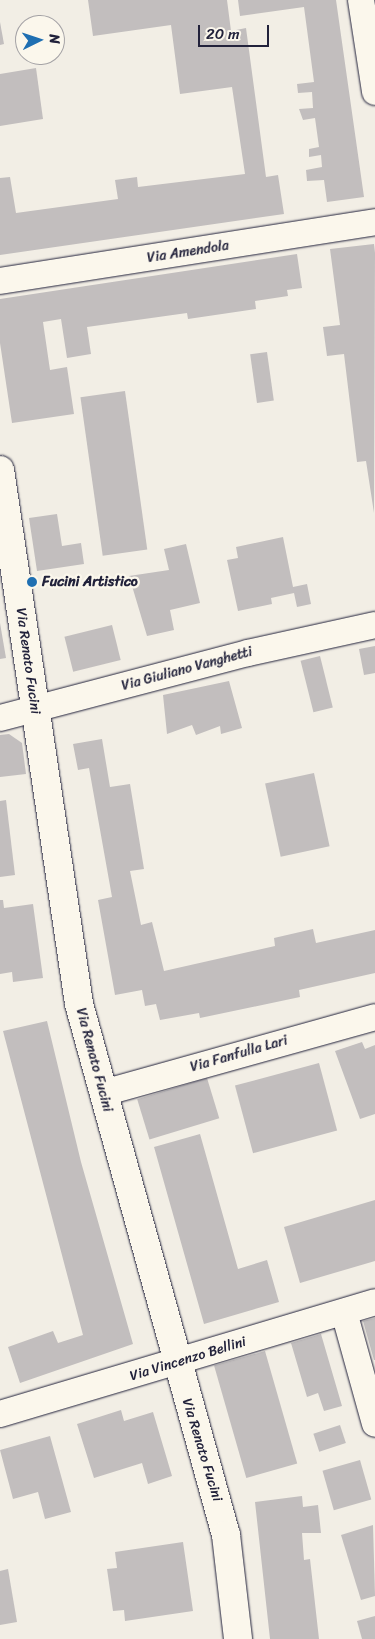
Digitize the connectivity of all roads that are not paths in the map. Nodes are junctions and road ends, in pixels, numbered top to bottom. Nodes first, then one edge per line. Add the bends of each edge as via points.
1 (361, 0) edge
2 (375, 92) edge
3 (375, 222) edge
4 (0, 281) edge
5 (0, 470) edge
6 (375, 625) edge
7 (36, 709) junction
8 (0, 718) edge
9 (375, 1017) edge
10 (102, 1093) junction
11 (375, 1302) edge
12 (344, 1312) junction
13 (176, 1362) junction
14 (0, 1414) edge
15 (375, 1424) edge
16 (238, 1639) edge

1 - 2 street
3 - 4 street, Via Amendola
5 - 7 main road, Via Renato Fucini
6 - 7 street, Via Giuliano Vanghetti via 248,652
7 - 8 street, Via Giuliano Vanghetti
7 - 10 main road, Via Renato Fucini via 79,1004
9 - 10 street, Via Fanfulla Lari
10 - 13 main road, Via Renato Fucini
11 - 12 street, Via Vincenzo Bellini
12 - 13 street, Via Vincenzo Bellini
12 - 15 street
13 - 14 street, Via Vincenzo Bellini
13 - 16 main road, Via Renato Fucini via 226,1535

